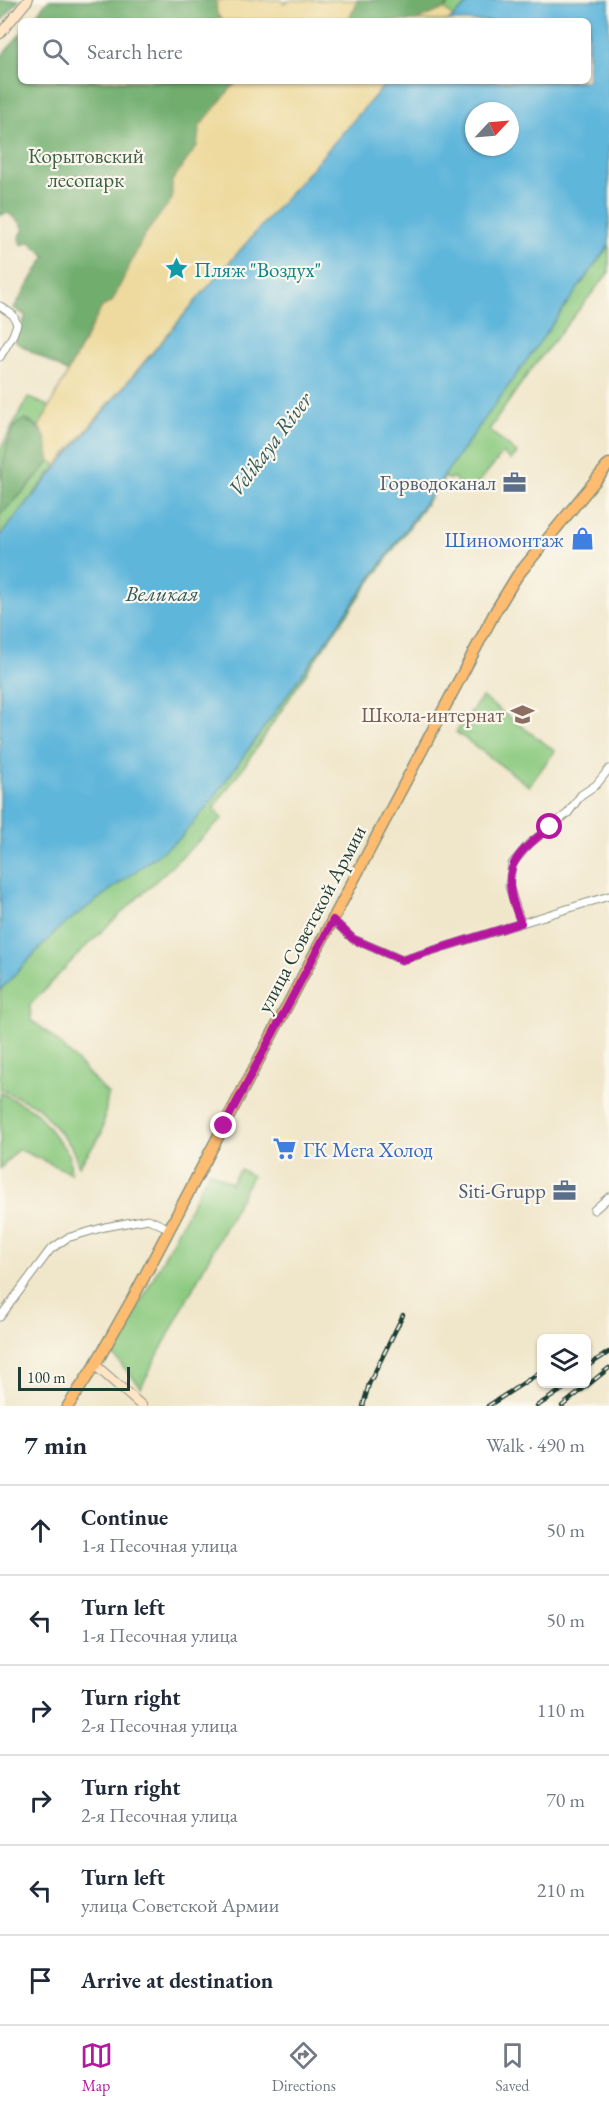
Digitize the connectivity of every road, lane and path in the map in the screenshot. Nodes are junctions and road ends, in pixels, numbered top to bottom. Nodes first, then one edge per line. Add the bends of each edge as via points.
1 (28, 0) edge
2 (0, 34) edge
3 (0, 306) edge
4 (0, 357) edge
5 (609, 464) edge
6 (609, 769) edge
7 (609, 896) edge
8 (333, 920) junction
9 (521, 923) junction
10 (609, 1197) edge
11 (594, 1210) dead end
12 (170, 1229) junction
13 (0, 1317) edge
14 (95, 1365) junction
15 (68, 1406) edge
16 (142, 1406) edge

1 - 2 street
3 - 4 street via 13,315 17,324
5 - 8 main road, улица Советской Армии via 517,576 495,612
6 - 9 street via 512,864 509,886
7 - 9 street
8 - 9 street via 353,939 402,960
8 - 12 main road, улица Советской Армии
10 - 11 street
12 - 13 street via 148,1219 67,1238 50,1250
12 - 14 main road, улица Советской Армии
14 - 15 main road, улица Советской Армии
14 - 16 street

